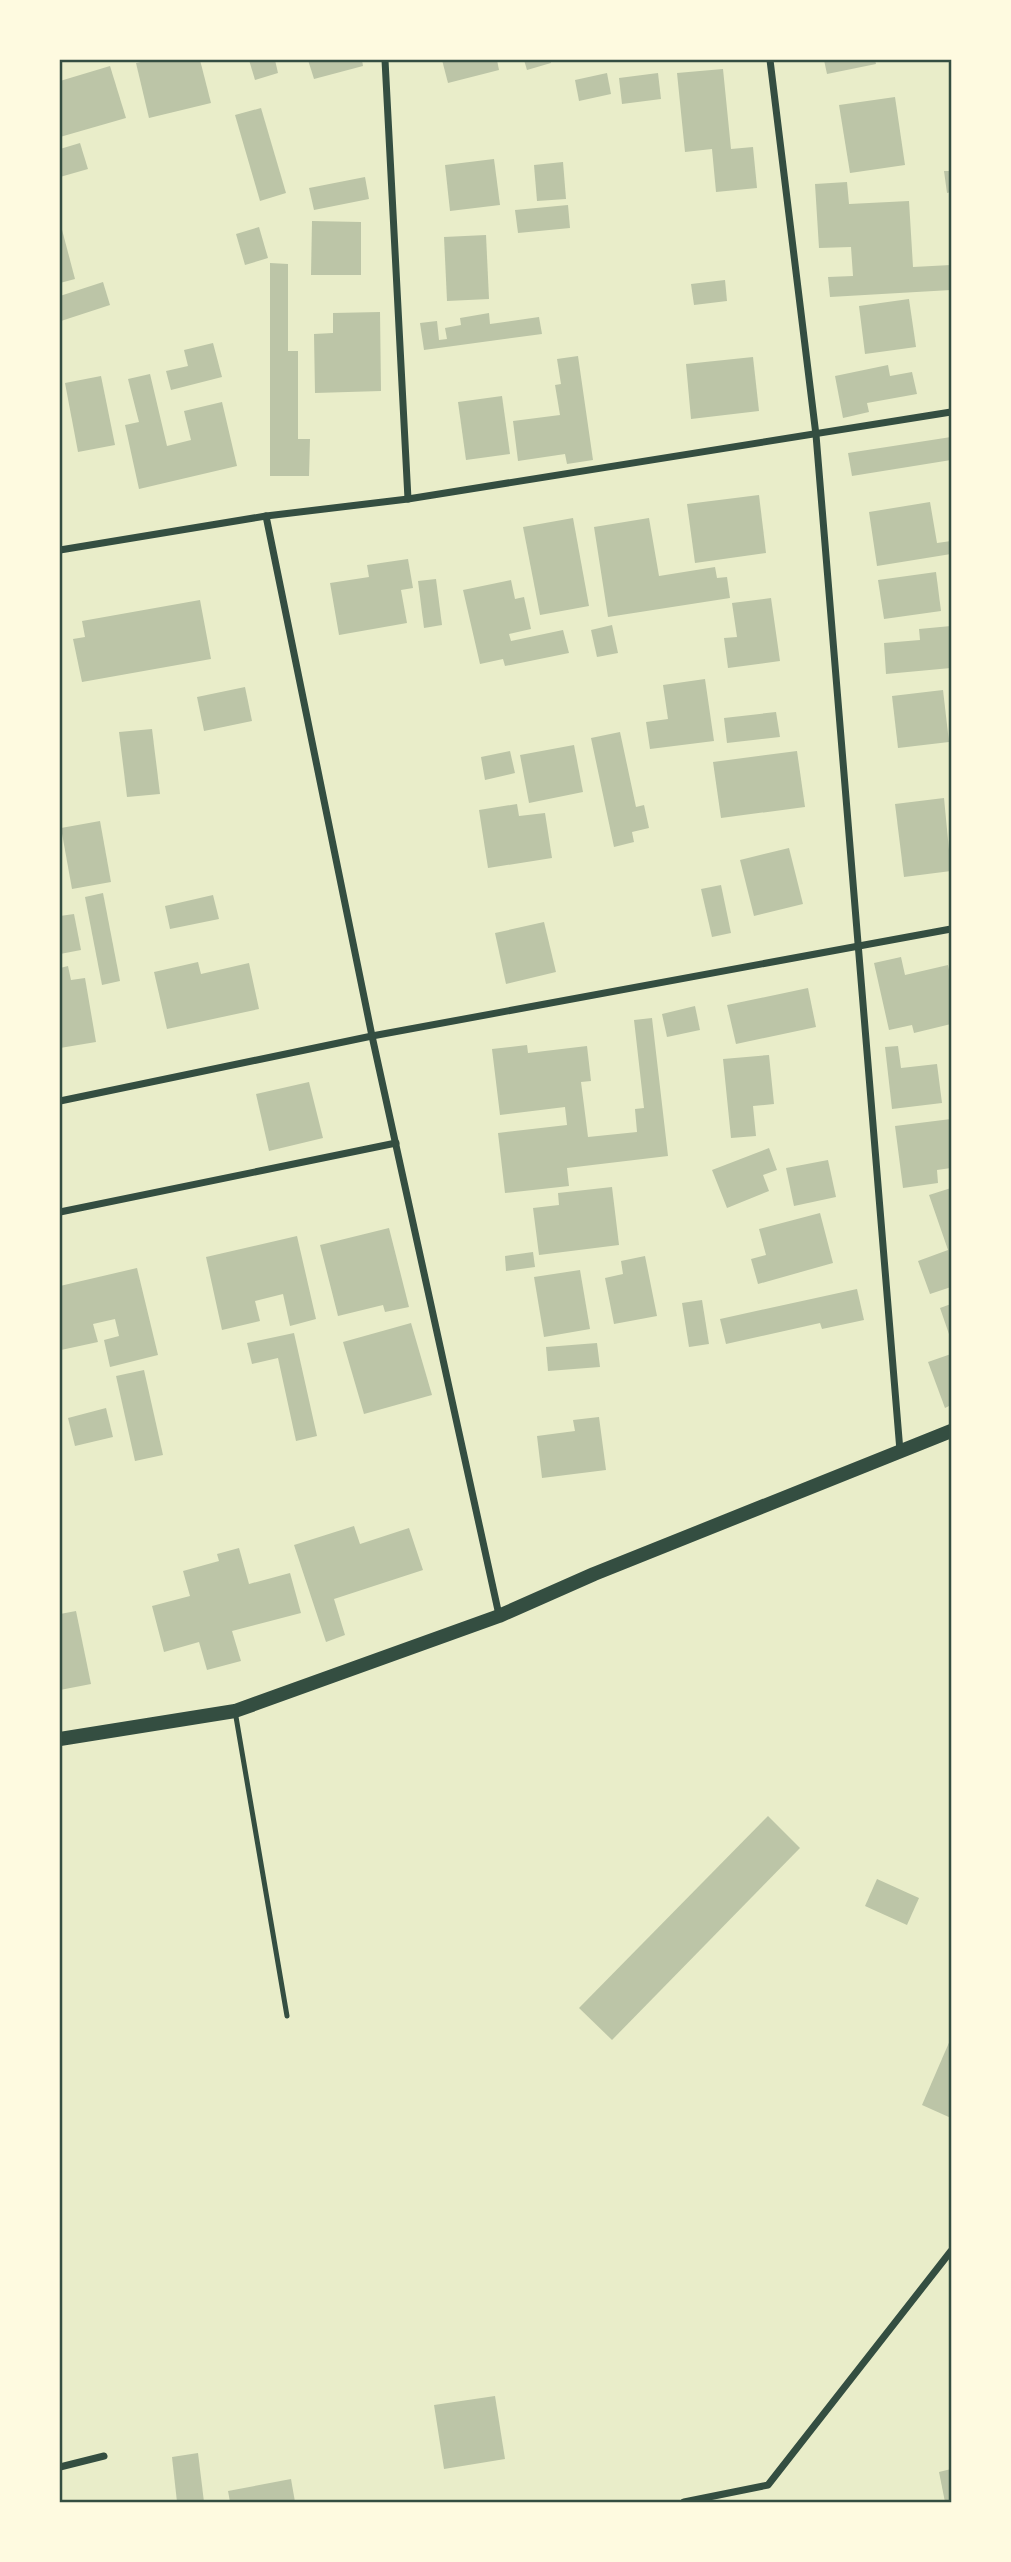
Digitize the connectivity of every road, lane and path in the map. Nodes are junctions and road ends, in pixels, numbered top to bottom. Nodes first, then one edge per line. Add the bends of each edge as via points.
1 (385, 60) edge
2 (770, 60) edge
3 (951, 412) edge
4 (816, 435) junction
5 (408, 499) junction
6 (266, 516) junction
7 (60, 550) edge
8 (951, 929) edge
9 (858, 945) junction
10 (372, 1036) junction
11 (60, 1101) edge
12 (396, 1143) junction
13 (60, 1212) edge
14 (951, 1431) edge
15 (900, 1451) junction
16 (499, 1616) junction
17 (235, 1711) junction
18 (60, 1739) edge
19 (287, 2017) dead end
20 (951, 2251) edge
21 (104, 2456) dead end
22 (60, 2467) edge
23 (684, 2502) edge

1 - 5 street
2 - 4 street
3 - 4 street
4 - 5 street
4 - 9 street
5 - 6 street
6 - 7 street
6 - 10 street
8 - 9 street
9 - 10 street
9 - 15 street
10 - 11 street
10 - 12 street
12 - 13 street
12 - 16 street
14 - 15 main road
15 - 16 main road
16 - 17 main road
17 - 18 main road
17 - 19 lane
20 - 23 street via 768,2485
21 - 22 street

